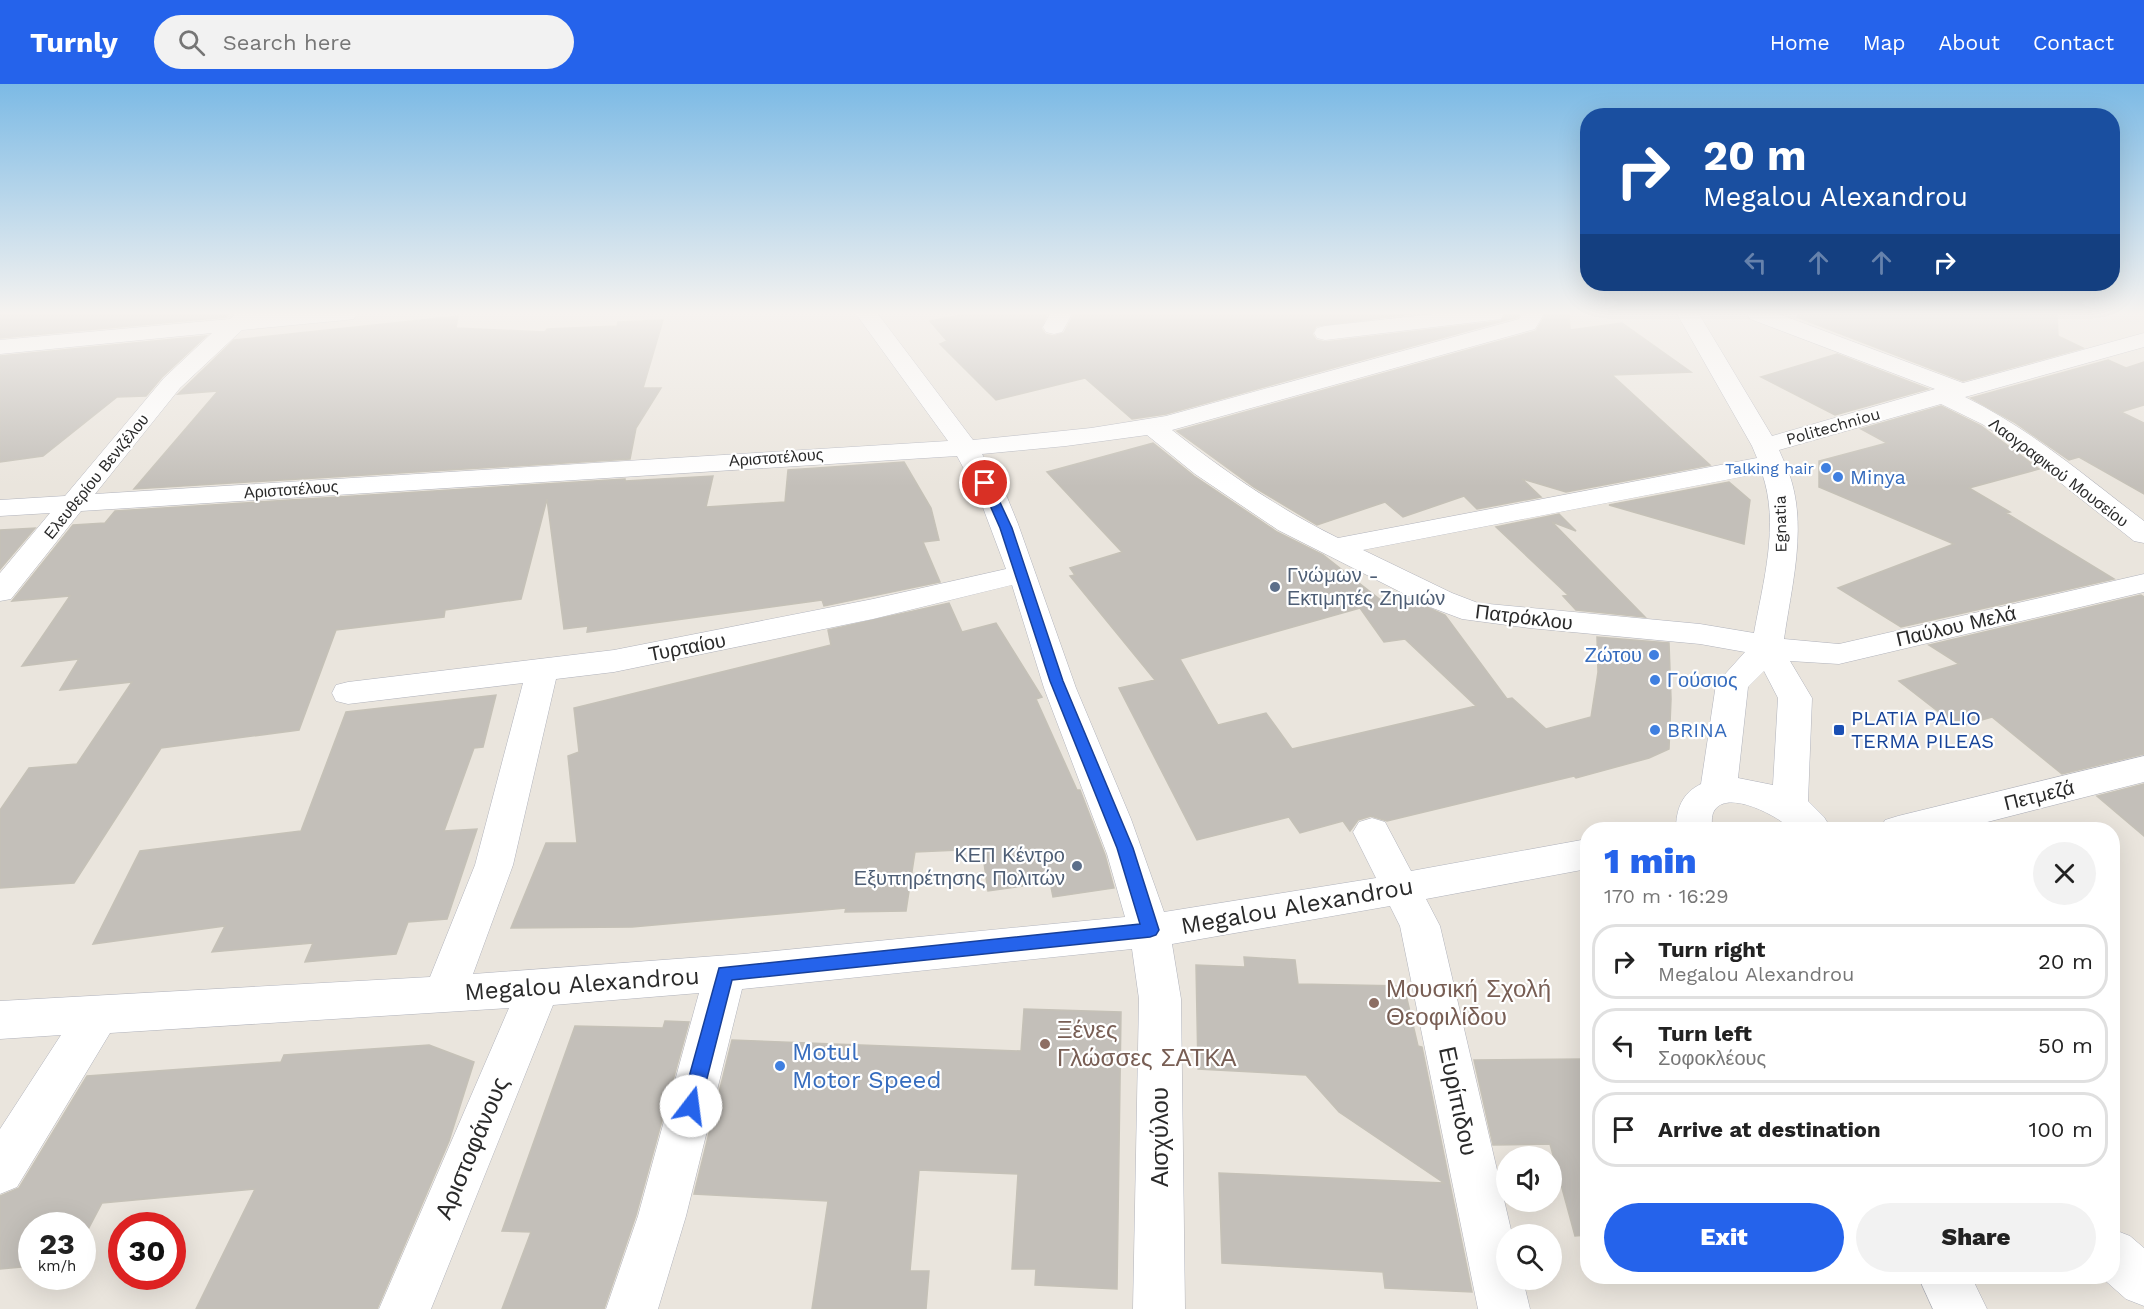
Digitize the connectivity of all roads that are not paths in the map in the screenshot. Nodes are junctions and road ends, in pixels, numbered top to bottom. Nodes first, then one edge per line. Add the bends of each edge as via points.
1 (185, 371) edge
2 (909, 371) edge
3 (1351, 371) edge
4 (1721, 371) edge
5 (1897, 371) edge
6 (2030, 371) edge
7 (1950, 393) junction
8 (1151, 425) junction
9 (964, 447) junction
10 (1769, 454) junction
11 (74, 503) junction
12 (0, 507) edge
13 (2144, 535) edge
14 (1336, 547) junction
15 (1022, 574) junction
16 (2144, 583) edge
17 (0, 592) edge
18 (1767, 648) junction
19 (542, 671) junction
20 (348, 693) dead end
21 (2144, 769) edge
22 (1718, 792) junction
23 (1802, 818) edge
24 (1695, 822) edge
25 (1930, 822) edge
26 (1372, 832) dead end
27 (1580, 855) edge
28 (1402, 889) junction
29 (1150, 930) junction
30 (725, 974) junction
31 (540, 987) junction
32 (444, 995) junction
33 (98, 1015) junction
34 (0, 1020) edge
35 (0, 1171) edge
36 (2120, 1261) edge
37 (2144, 1281) edge
38 (1947, 1284) edge
39 (405, 1309) edge
40 (632, 1309) edge
41 (1159, 1309) edge
42 (1504, 1309) edge
43 (1960, 1309) edge

1 - 11 street, Ελευθερίου Βενιζέλου
2 - 9 street, Αισχύλου
3 - 8 street, Αριστοτέλους
4 - 10 street, Egnatia
5 - 7 street, Λαογραφικού Μουσείου
6 - 7 street, Politechniou
7 - 10 street, Politechniou
7 - 13 street, Λαογραφικού Μουσείου via 2013,433
8 - 9 street, Αριστοτέλους via 1025,443
8 - 14 street, Πατρόκλου via 1257,504
9 - 11 street, Αριστοτέλους
9 - 15 street, Αισχύλου via 993,498
10 - 14 street, Politechniou
10 - 18 street, Egnatia via 1783,504 1783,549
11 - 12 street, Αριστοτέλους
11 - 17 street, Ελευθερίου Βενιζέλου
14 - 18 street, Πατρόκλου via 1464,610 1702,634
15 - 19 street, Τυρταίου via 614,662
15 - 29 street, Αισχύλου via 1057,681 1125,848
16 - 18 street, Παύλου Μελά via 1839,654
18 - 22 street via 1732,684
18 - 23 street via 1796,698
19 - 20 street, Τυρταίου
19 - 32 street via 494,865
21 - 25 street, Πετμεζά
22 - 23 street via 1753,793
22 - 24 street via 1698,806
26 - 28 street, Ευρίπιδου
27 - 28 street, Megalou Alexandrou
28 - 29 street, Megalou Alexandrou
28 - 42 street, Ευρίπιδου via 1420,926
29 - 30 street, Megalou Alexandrou
29 - 41 street, Αισχύλου via 1161,999
30 - 31 street, Megalou Alexandrou
30 - 40 street via 662,1216
31 - 32 street, Megalou Alexandrou
31 - 39 street, Αριστοφάνους
32 - 33 street, Megalou Alexandrou
33 - 34 street, Megalou Alexandrou
33 - 35 street
36 - 37 street
38 - 43 street

